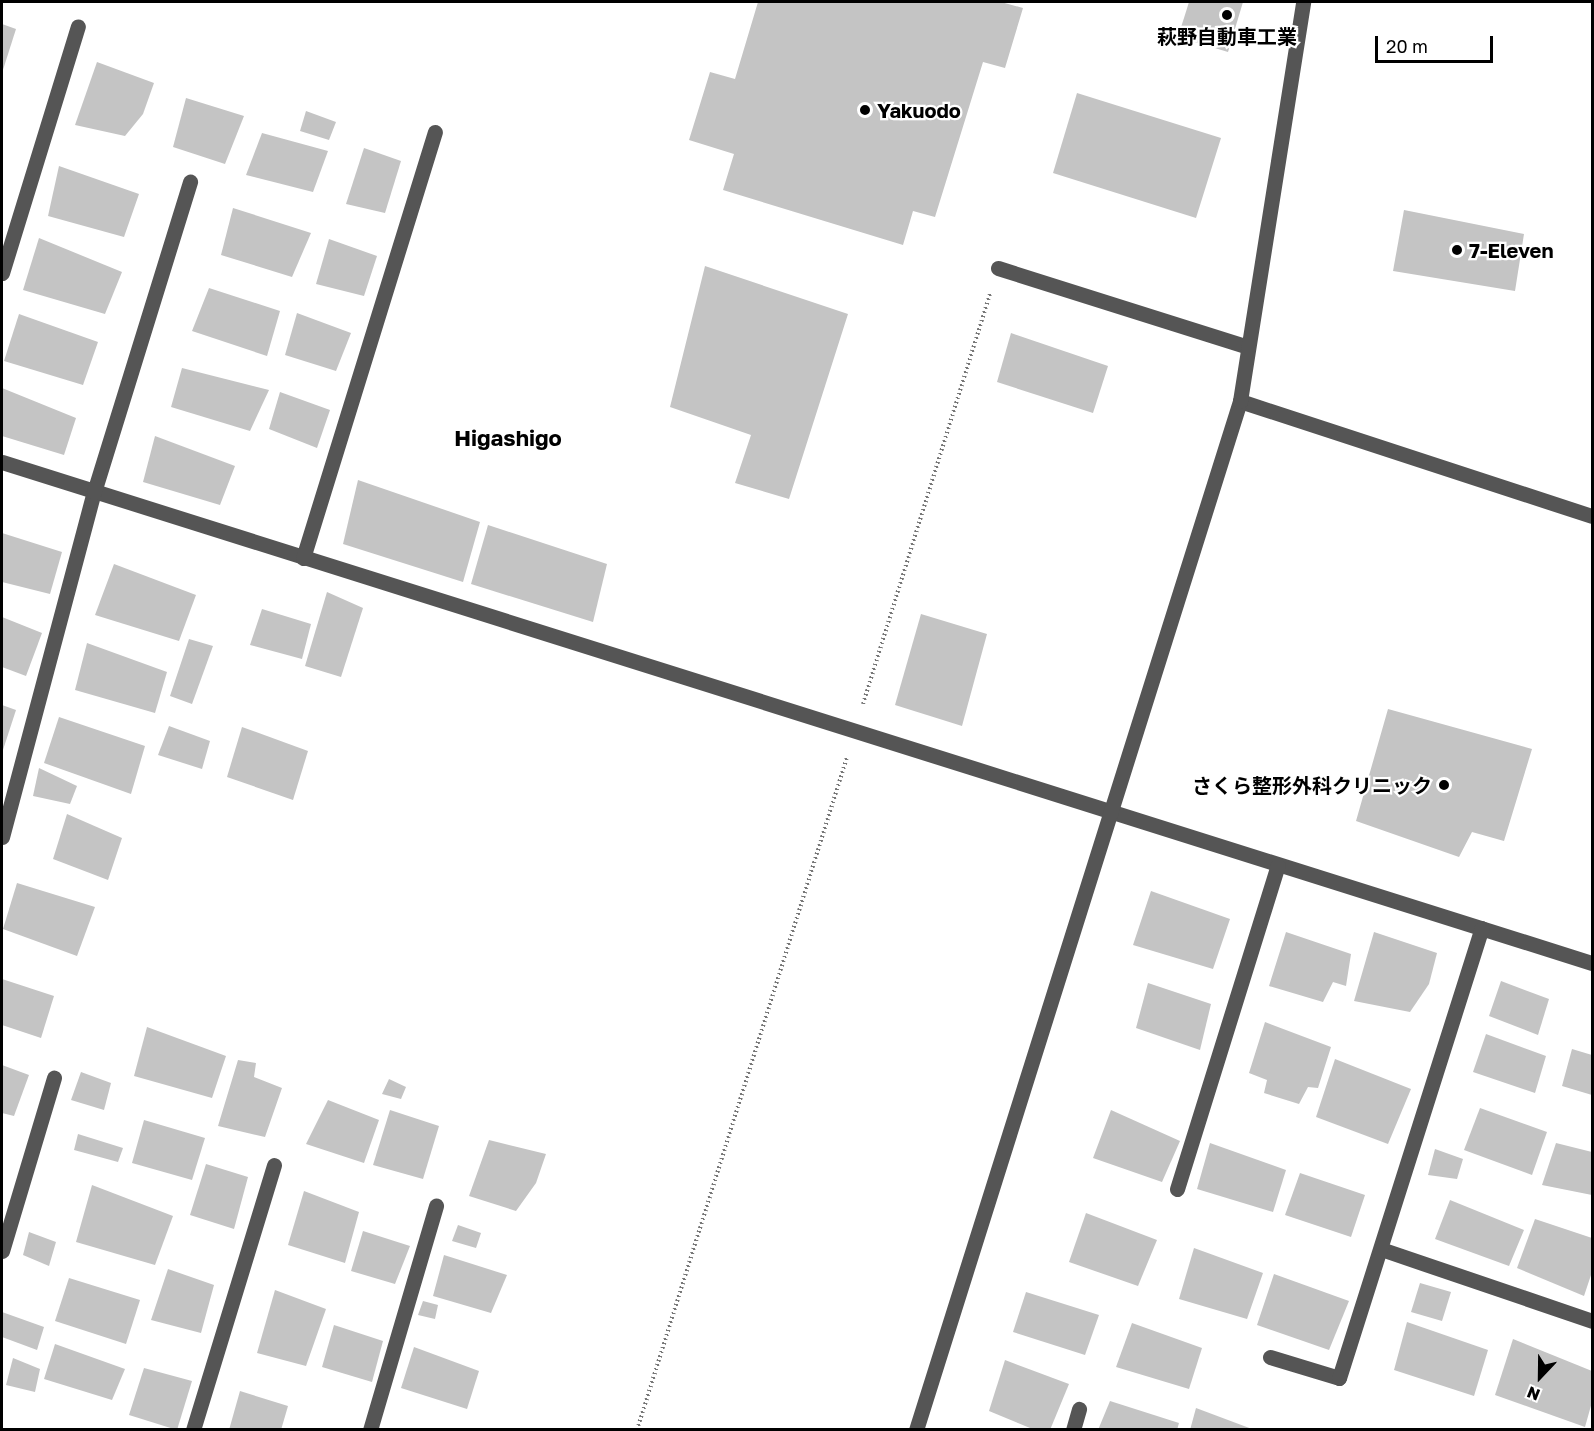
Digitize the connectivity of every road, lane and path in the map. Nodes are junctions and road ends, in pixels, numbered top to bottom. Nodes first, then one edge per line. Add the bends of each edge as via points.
1 (1303, 2) edge
2 (78, 26) dead end
3 (435, 132) dead end
4 (190, 181) dead end
5 (998, 268) joint
6 (2, 273) edge
7 (1248, 347) junction
8 (1240, 401) junction
9 (2, 462) edge
10 (94, 492) junction
11 (1593, 516) edge
12 (303, 558) junction
13 (855, 732) junction
14 (1113, 812) junction
15 (2, 837) edge
16 (1278, 865) junction
17 (1482, 928) junction
18 (1593, 963) edge
19 (54, 1078) dead end
20 (274, 1165) dead end
21 (1177, 1189) dead end
22 (436, 1206) dead end
23 (1381, 1249) junction
24 (2, 1251) edge
25 (1593, 1321) edge
26 (1269, 1358) dead end
27 (1079, 1409) dead end
28 (193, 1430) edge
29 (370, 1430) edge
30 (637, 1430) edge
31 (916, 1430) edge
32 (1073, 1430) edge

1 - 7 street
2 - 6 street
3 - 12 street
4 - 10 street
5 - 7 street
5 - 13 path
7 - 8 street
8 - 11 street
8 - 14 street
9 - 10 street
10 - 12 street
10 - 15 street
12 - 13 street
13 - 14 street
13 - 30 path
14 - 16 street
14 - 31 street
16 - 17 street
16 - 21 street
17 - 18 street
17 - 23 street
19 - 24 street
20 - 28 street
22 - 29 street
23 - 25 street
23 - 26 street via 1339,1378
27 - 32 street

